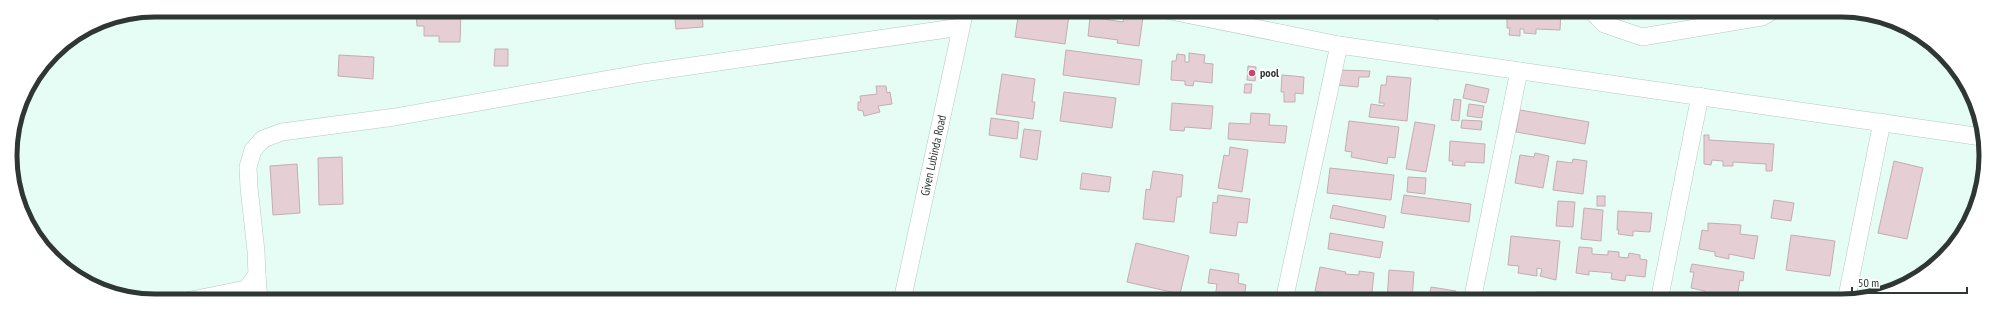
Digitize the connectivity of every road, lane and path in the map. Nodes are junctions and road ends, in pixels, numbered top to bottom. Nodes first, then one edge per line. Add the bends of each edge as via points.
1 (963, 17) edge
2 (1201, 17) edge
3 (1598, 17) edge
4 (1762, 17) edge
5 (961, 27) junction
6 (1339, 45) junction
7 (1519, 71) junction
8 (1700, 96) junction
9 (1882, 122) junction
10 (1978, 136) edge
11 (257, 275) junction
12 (246, 289) junction
13 (221, 294) edge
14 (252, 294) edge
15 (259, 294) edge
16 (904, 294) edge
17 (1286, 294) edge
18 (1473, 294) edge
19 (1660, 294) edge
20 (1847, 294) edge

1 - 5 street, Given Lubinda Road
2 - 6 street
3 - 4 street via 1604,24 1642,37
5 - 11 street via 707,63 394,117 282,132 263,139 253,150 248,167
5 - 16 street, Given Lubinda Road
6 - 7 street
6 - 17 street
7 - 8 street
7 - 18 street
8 - 9 street
8 - 19 street
9 - 10 street
9 - 20 street
11 - 12 street
11 - 15 street
12 - 13 street
12 - 14 street

